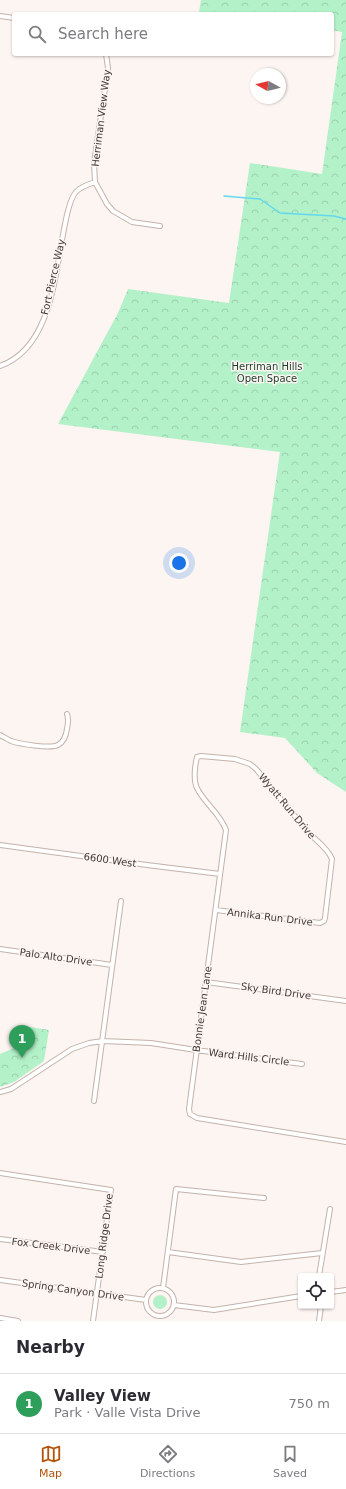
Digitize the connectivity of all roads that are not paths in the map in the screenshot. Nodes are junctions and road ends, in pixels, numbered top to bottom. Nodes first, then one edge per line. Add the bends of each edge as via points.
1 (0, 16) edge
2 (12, 18) edge
3 (106, 56) edge
4 (95, 182) junction
5 (160, 226) dead end
6 (0, 366) edge
7 (67, 714) dead end
8 (0, 735) edge
9 (197, 757) joint
10 (0, 844) edge
11 (220, 874) junction
12 (120, 901) dead end
13 (216, 910) junction
14 (324, 921) joint
15 (0, 948) edge
16 (112, 965) junction
17 (206, 982) junction
18 (346, 1001) edge
19 (102, 1041) junction
20 (196, 1050) junction
21 (302, 1064) dead end
22 (0, 1092) edge
23 (94, 1101) dead end
24 (346, 1142) edge
25 (0, 1173) edge
26 (264, 1198) dead end
27 (330, 1209) dead end
28 (0, 1239) edge
29 (103, 1252) junction
30 (168, 1252) junction
31 (322, 1253) junction
32 (319, 1273) edge
33 (0, 1280) edge
34 (163, 1288) junction
35 (346, 1290) edge
36 (334, 1292) edge
37 (97, 1294) junction
38 (298, 1296) edge
39 (146, 1300) junction
40 (174, 1305) junction
41 (321, 1309) edge
42 (159, 1316) junction
43 (0, 1318) edge
44 (18, 1321) edge
45 (93, 1321) edge
46 (158, 1321) edge
47 (319, 1321) edge

1 - 2 street
3 - 4 street, Herriman View Way via 108,68 94,163
4 - 5 street via 113,211 132,222
4 - 6 street, Fort Pierce Way via 76,191 68,210 46,314 36,334 26,350 11,362
7 - 8 street via 66,736 62,743 56,746 16,742
9 - 11 street, Bonnie Jean Lane via 197,788 226,830
9 - 14 street, Wyatt Run Drive via 235,759 250,764 306,831 327,850 332,859
10 - 11 street, 6600 West
11 - 13 street, Bonnie Jean Lane
12 - 16 street
13 - 14 street, Annika Run Drive via 316,923
13 - 17 street, Bonnie Jean Lane
15 - 16 street, Palo Alto Drive
16 - 19 street
17 - 18 street, Sky Bird Drive
17 - 20 street, Bonnie Jean Lane
19 - 20 street, Ward Hills Circle via 151,1043
19 - 22 street, Ward Hills Circle via 72,1049 11,1089
19 - 23 street
20 - 21 street, Ward Hills Circle
20 - 24 street, Bonnie Jean Lane via 189,1109 193,1116
25 - 29 street, Long Ridge Drive via 111,1190
26 - 30 street via 176,1189
27 - 31 street
28 - 29 street, Fox Creek Drive
29 - 37 street, Long Ridge Drive
30 - 31 street via 241,1262
30 - 34 street
31 - 32 street
33 - 37 street, Spring Canyon Drive
34 - 39 street via 151,1291
34 - 40 street via 173,1296
35 - 36 street
37 - 39 street, Spring Canyon Drive
37 - 45 street, Long Ridge Drive
38 - 40 street via 214,1310
39 - 42 street via 149,1310
40 - 42 street via 165,1315
41 - 47 street
42 - 46 street
43 - 44 street

